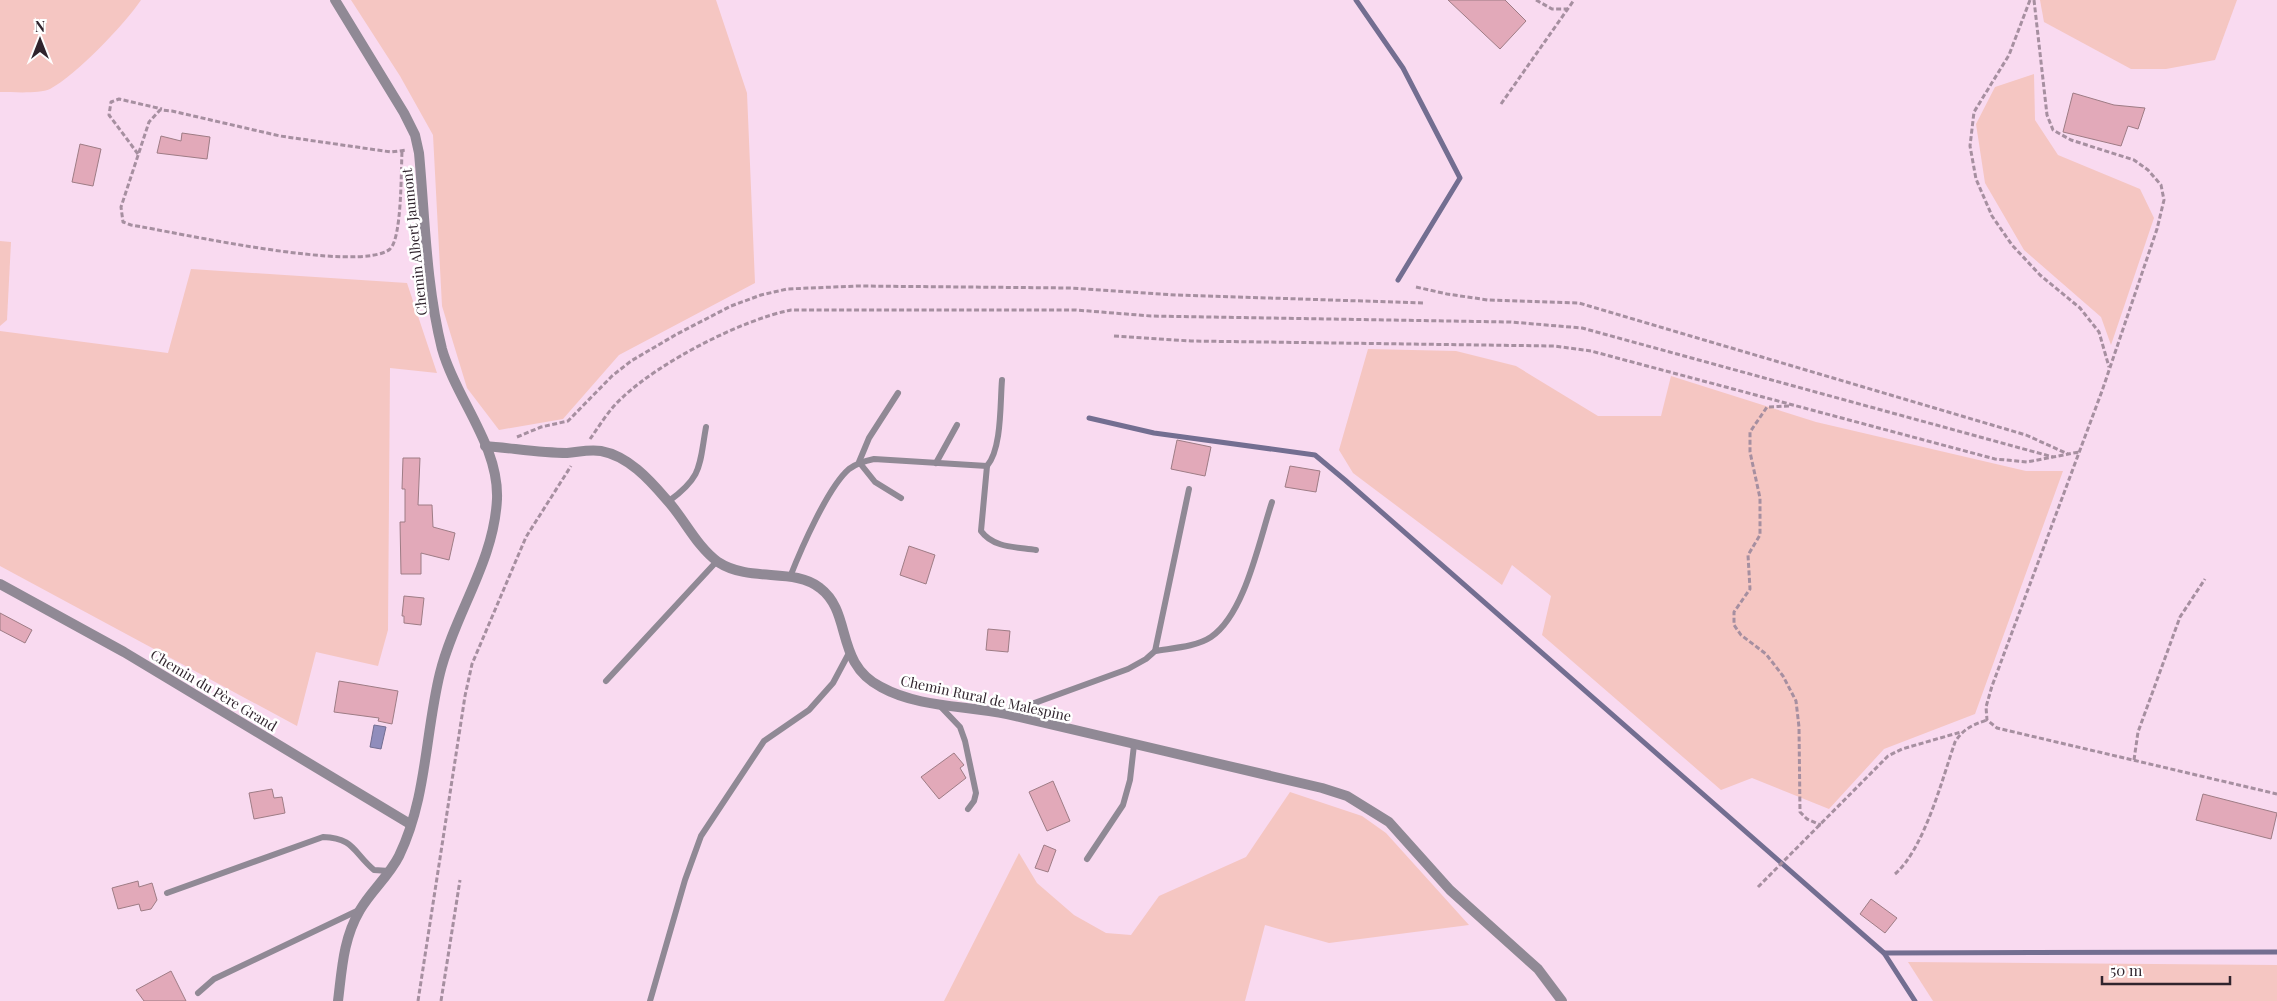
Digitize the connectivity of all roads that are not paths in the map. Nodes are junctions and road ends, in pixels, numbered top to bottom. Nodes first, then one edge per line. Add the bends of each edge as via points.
1 (335, 0) edge
2 (1002, 380) dead end
3 (898, 393) dead end
4 (957, 425) dead end
5 (706, 427) dead end
6 (485, 446) junction
7 (860, 462) junction
8 (936, 463) junction
9 (986, 466) junction
10 (1189, 489) dead end
11 (902, 498) dead end
12 (669, 501) junction
13 (1272, 502) dead end
14 (1036, 550) dead end
15 (717, 561) junction
16 (790, 576) junction
17 (0, 584) edge
18 (1155, 651) junction
19 (849, 653) junction
20 (606, 681) dead end
21 (937, 703) junction
22 (1004, 714) junction
23 (1134, 745) junction
24 (968, 809) dead end
25 (410, 824) junction
26 (1087, 859) dead end
27 (389, 871) junction
28 (167, 893) dead end
29 (360, 910) junction
30 (198, 993) dead end
31 (338, 1001) edge
32 (650, 1001) edge
33 (1562, 1001) edge

1 - 6 street, Chemin Albert Jaumont via 415,135 430,283 443,350 457,389
2 - 9 lane via 996,448
3 - 7 lane via 869,438
4 - 8 lane
5 - 12 lane via 698,469 691,482
6 - 12 street, Chemin Rural de Malespine via 568,453 602,452 633,467
6 - 25 street, Chemin Albert Jaumont via 495,475 497,497 491,542 440,672 423,783
7 - 8 lane via 874,459
7 - 11 lane via 875,482
7 - 16 lane via 836,483 800,550
8 - 9 lane
9 - 14 lane via 981,531 995,543
10 - 18 lane
12 - 15 street, Chemin Rural de Malespine
13 - 18 lane via 1241,598 1226,623 1210,638 1196,644
15 - 16 street, Chemin Rural de Malespine via 738,571
15 - 20 lane
16 - 19 street, Chemin Rural de Malespine via 820,588 831,600
17 - 25 street, Chemin du Père Grand via 124,652
18 - 22 lane via 1128,669
19 - 21 street, Chemin Rural de Malespine via 856,667 877,686 893,694
19 - 32 lane via 833,683 809,710 764,741 701,836
21 - 22 street, Chemin Rural de Malespine
21 - 24 lane via 960,727 965,741 976,792
22 - 23 street, Chemin Rural de Malespine
23 - 26 lane via 1123,805
23 - 33 street, Chemin Rural de Malespine via 1322,788 1347,796 1372,810 1389,822 1450,890 1538,969
25 - 27 street, Chemin Albert Jaumont via 398,857
27 - 28 lane via 374,870 348,842 323,837
27 - 29 street, Chemin Albert Jaumont
29 - 30 lane via 214,980
29 - 31 street, Chemin Albert Jaumont via 345,943

